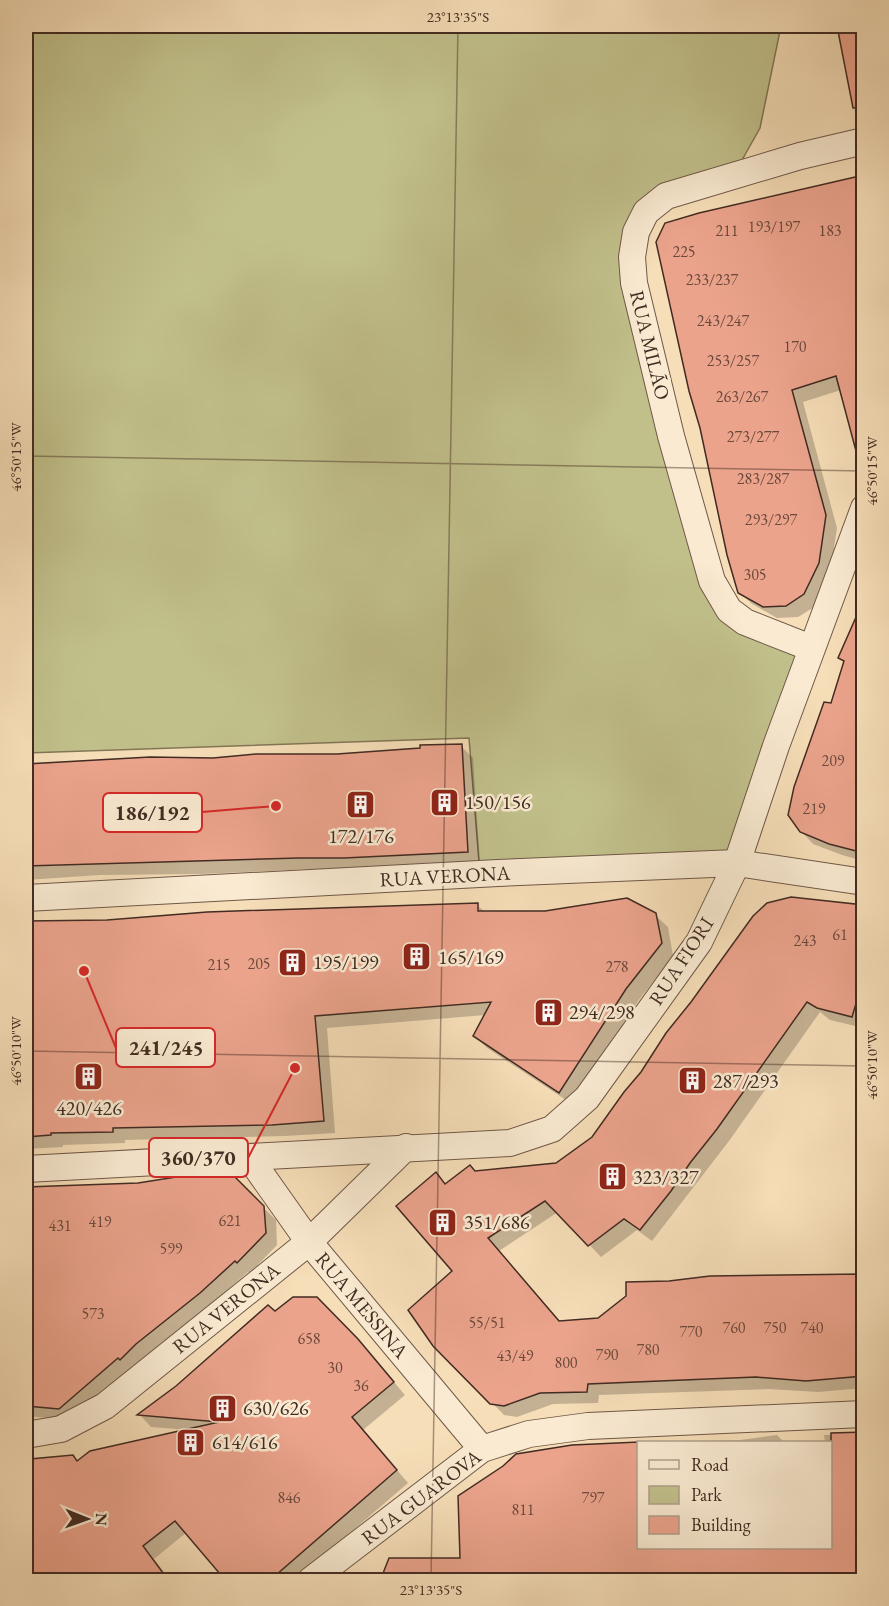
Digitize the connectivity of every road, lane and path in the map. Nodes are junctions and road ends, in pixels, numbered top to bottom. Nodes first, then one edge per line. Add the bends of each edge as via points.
1 (864, 141) edge
2 (864, 508) edge
3 (811, 648) junction
4 (737, 864) junction
5 (864, 882) edge
6 (26, 898) edge
7 (406, 1148) junction
8 (249, 1157) junction
9 (26, 1169) edge
10 (309, 1242) junction
11 (864, 1414) edge
12 (26, 1435) edge
13 (482, 1449) junction
14 (350, 1551) junction
15 (311, 1581) edge
16 (346, 1581) edge

1 - 3 street, RUA MILÃO via 666,196 646,212 636,232 632,257 634,283 671,436 712,581 729,610 745,622
2 - 3 street, RUA FIORI
3 - 4 street, RUA FIORI
4 - 5 street, RUA VERONA
4 - 6 street, RUA VERONA
4 - 7 street, RUA FIORI via 699,942 587,1098 552,1129 510,1143
7 - 8 street, RUA FIORI
7 - 10 street, RUA VERONA
8 - 9 street, RUA FIORI
8 - 10 street, RUA MESSINA
10 - 12 street, RUA VERONA via 105,1406 61,1429
10 - 13 street, RUA MESSINA
11 - 13 street, RUA GUAROVA via 588,1426 529,1434
13 - 14 street, RUA GUAROVA
14 - 15 street, RUA GUAROVA
14 - 16 street

